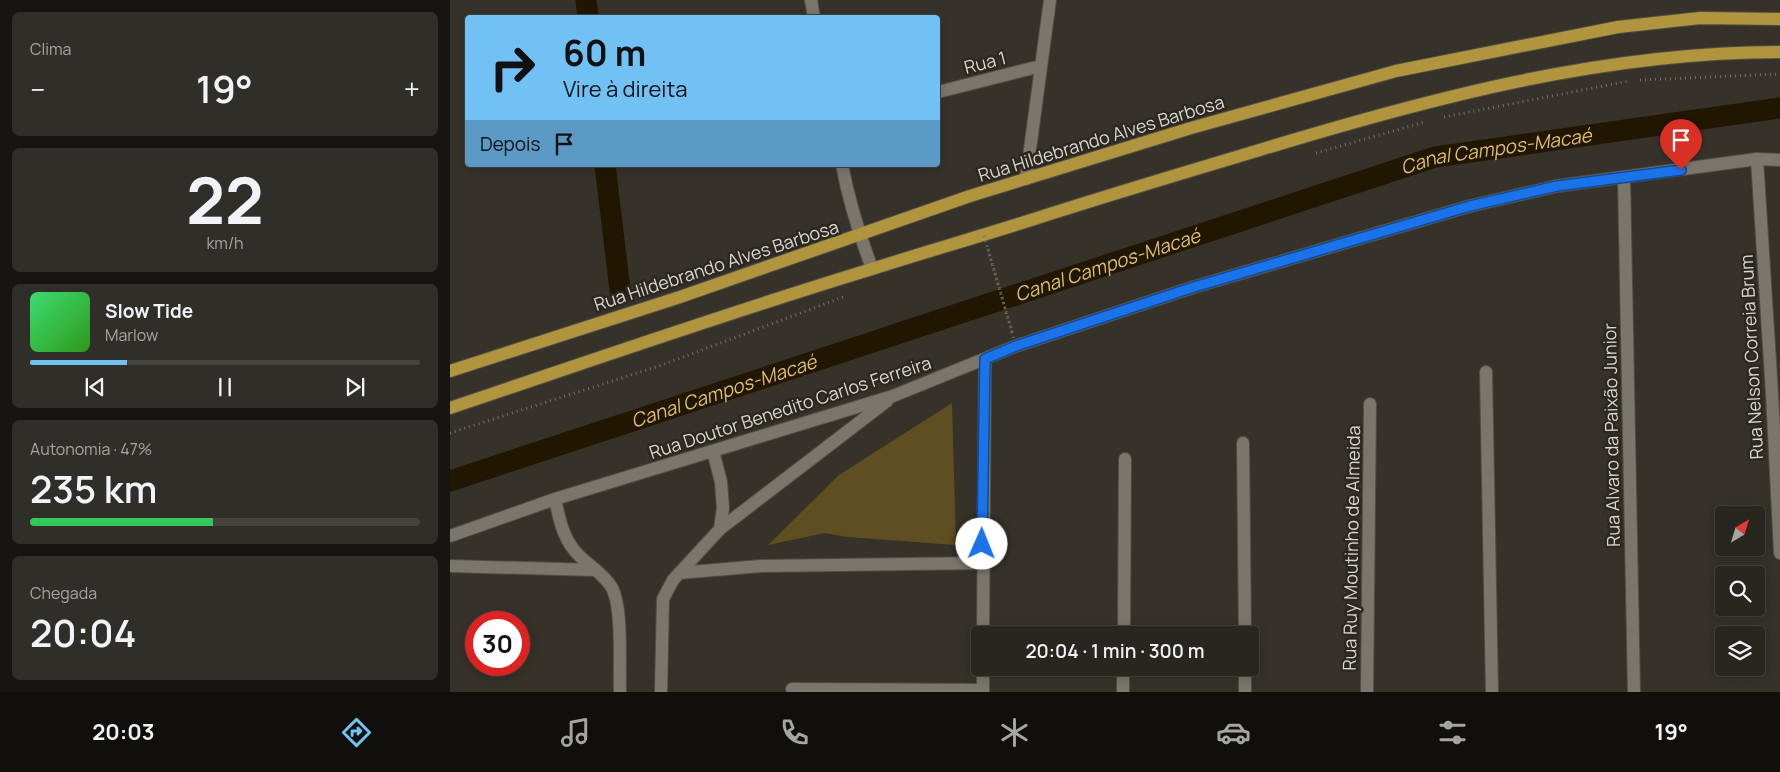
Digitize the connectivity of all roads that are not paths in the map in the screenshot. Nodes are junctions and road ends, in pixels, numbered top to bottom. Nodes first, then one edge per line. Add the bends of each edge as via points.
1 (811, 0) edge
2 (1050, 0) edge
3 (814, 15) edge
4 (1780, 18) edge
5 (1780, 52) edge
6 (1041, 66) junction
7 (940, 91) edge
8 (1757, 159) junction
9 (1780, 160) edge
10 (842, 167) edge
11 (1624, 178) junction
12 (1026, 179) junction
13 (860, 236) junction
14 (872, 268) junction
15 (985, 359) junction
16 (450, 371) edge
17 (1486, 372) dead end
18 (1776, 393) edge
19 (893, 396) junction
20 (1370, 404) dead end
21 (450, 408) edge
22 (1243, 443) dead end
23 (713, 451) junction
24 (1125, 460) dead end
25 (555, 499) junction
26 (720, 529) junction
27 (450, 536) edge
28 (1780, 553) edge
29 (982, 563) junction
30 (450, 566) edge
31 (596, 570) junction
32 (679, 573) junction
33 (983, 626) edge
34 (1124, 626) edge
35 (1245, 626) edge
36 (983, 676) edge
37 (1123, 676) edge
38 (1245, 676) edge
39 (792, 689) dead end
40 (983, 691) edge
41 (620, 692) edge
42 (661, 692) edge
43 (1123, 692) edge
44 (1246, 692) edge
45 (1367, 692) edge
46 (1492, 692) edge
47 (1634, 692) edge

1 - 3 street
2 - 6 street
4 - 12 main road, Rua Hildebrando Alves Barbosa via 1700,18 1618,27 1396,71 1191,128
5 - 14 main road via 1655,59 1582,69 1462,93 1105,196 986,239
6 - 7 street, Rua 1
6 - 12 street
8 - 9 street, Rua Doutor Benedito Carlos Ferreira
8 - 11 street, Rua Doutor Benedito Carlos Ferreira
8 - 18 street, Rua Nelson Correia Brum
10 - 13 street
11 - 15 street, Rua Doutor Benedito Carlos Ferreira via 1557,186 1470,206 1015,342
11 - 47 street, Rua Alvaro da Paixão Junior
12 - 13 main road, Rua Hildebrando Alves Barbosa
13 - 14 street
13 - 16 main road, Rua Hildebrando Alves Barbosa via 680,298
14 - 21 main road
15 - 19 street, Rua Doutor Benedito Carlos Ferreira
15 - 29 street
17 - 46 street
18 - 28 street, Rua Nelson Correia Brum
19 - 23 street, Rua Doutor Benedito Carlos Ferreira
19 - 26 street
20 - 45 street, Rua Ruy Moutinho de Almeida
22 - 35 street
23 - 25 street, Rua Doutor Benedito Carlos Ferreira
23 - 26 street via 722,491
24 - 34 street
25 - 27 street, Rua Doutor Benedito Carlos Ferreira
25 - 31 street via 563,532 574,550
26 - 32 street
29 - 32 street via 761,566
29 - 33 street
30 - 31 street
31 - 41 street via 611,588 618,605
32 - 42 street via 663,598
36 - 40 street
37 - 43 street
38 - 44 street
39 - 40 street

